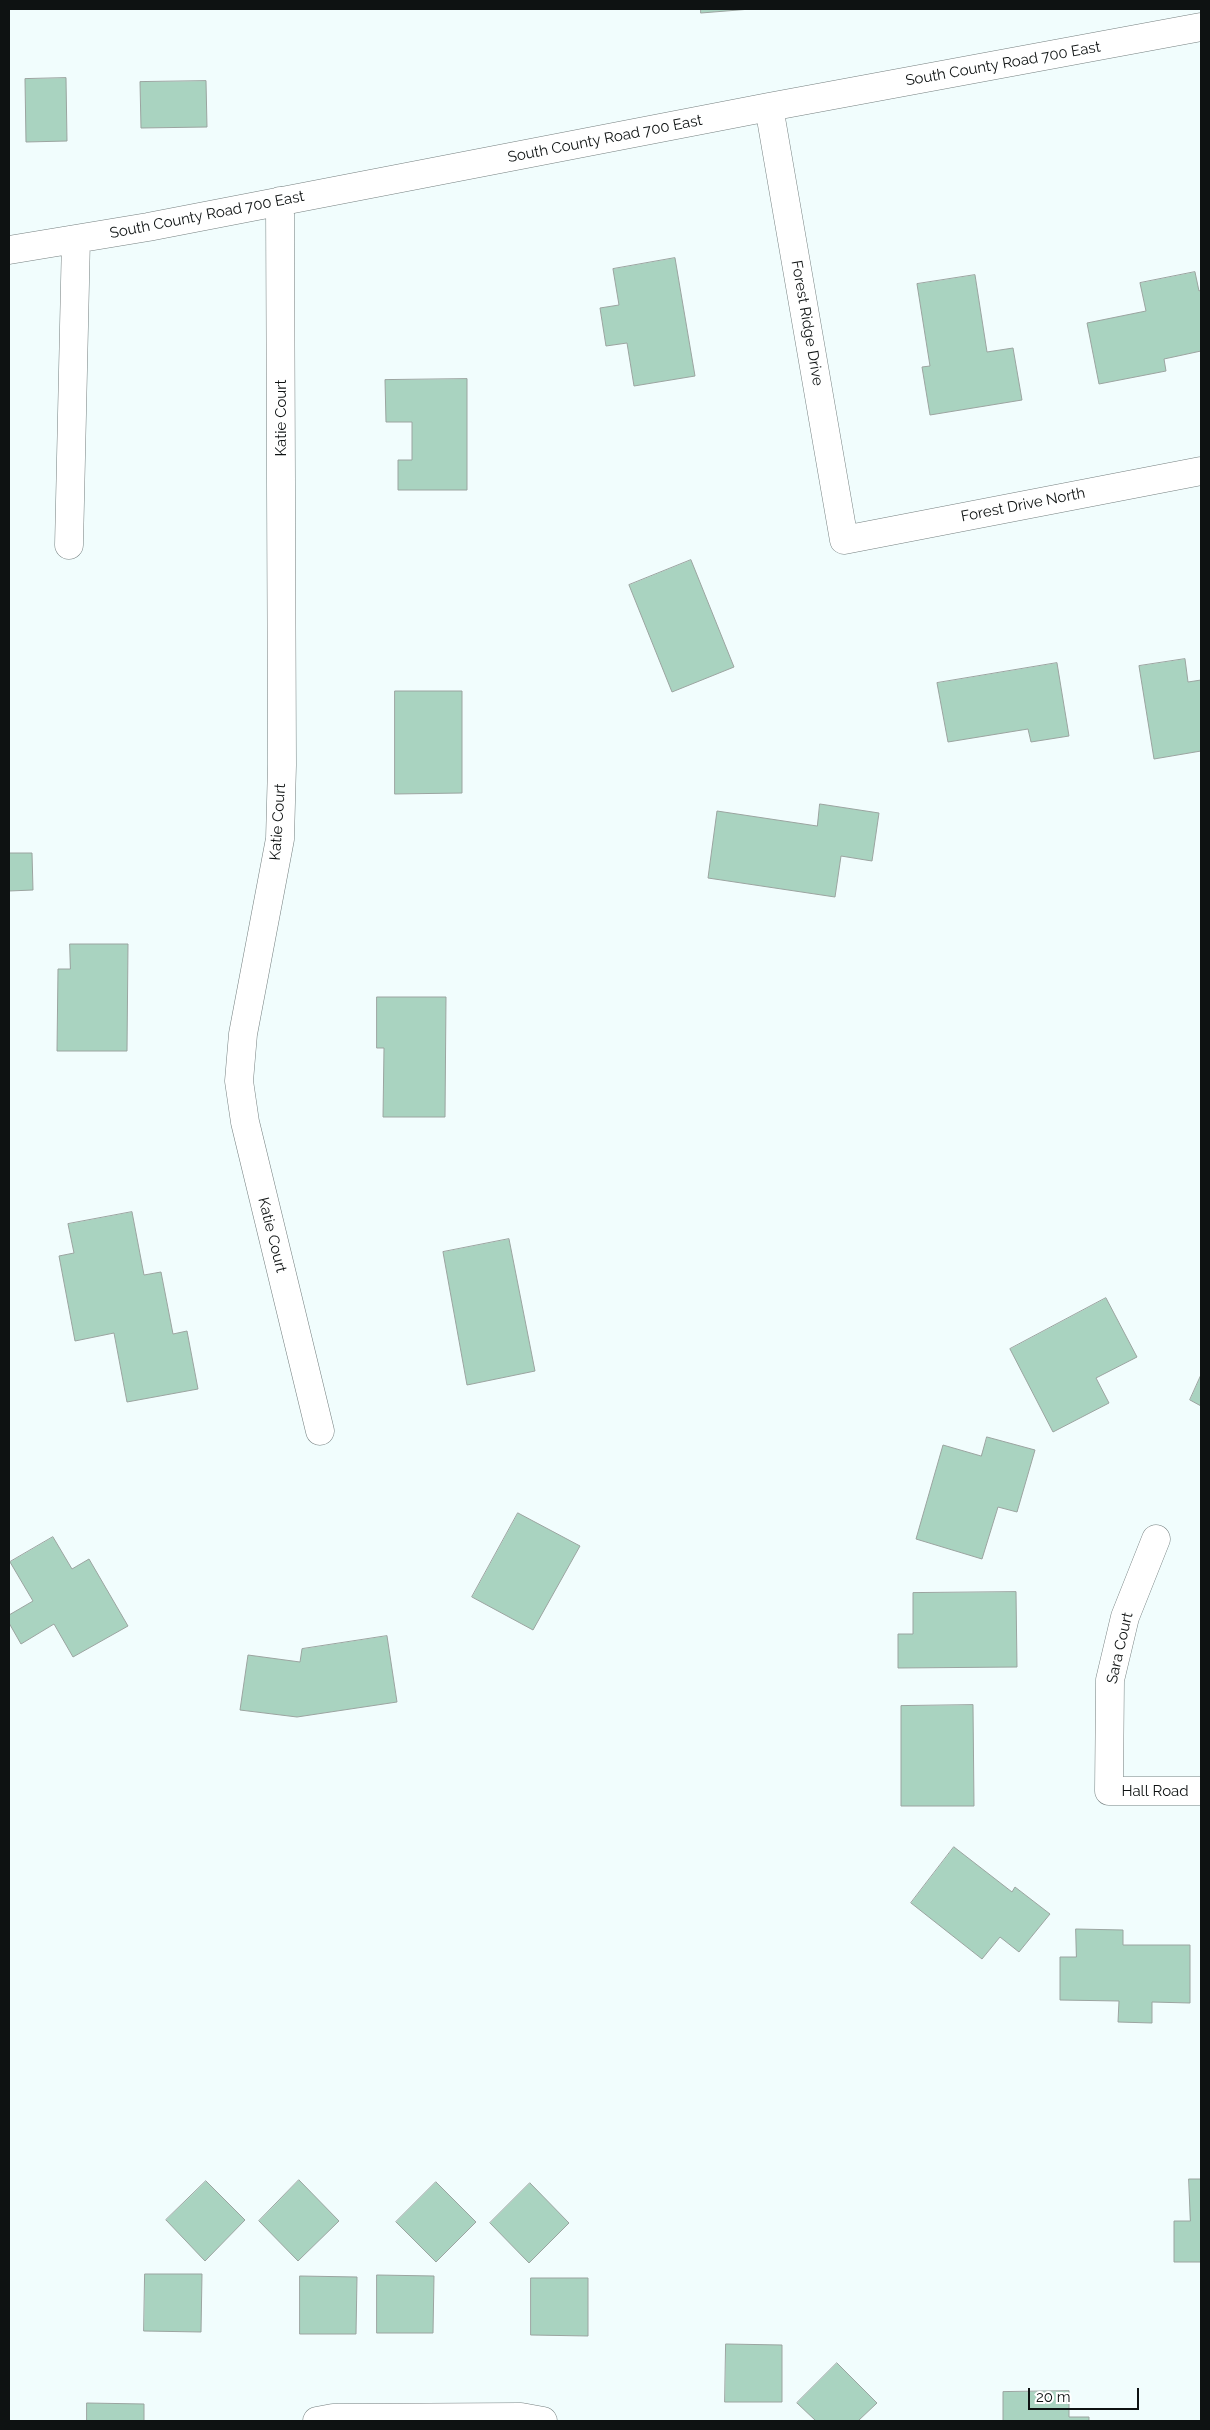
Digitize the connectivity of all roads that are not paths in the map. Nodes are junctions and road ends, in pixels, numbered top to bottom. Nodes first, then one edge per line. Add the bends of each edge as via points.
1 (1201, 27) edge
2 (769, 107) junction
3 (280, 201) junction
4 (76, 239) junction
5 (9, 250) edge
6 (1201, 471) edge
7 (844, 540) joint
8 (69, 544) dead end
9 (320, 1431) dead end
10 (1156, 1539) dead end
11 (1109, 1791) joint
12 (1201, 1791) edge
13 (317, 2421) edge
14 (543, 2421) edge

1 - 2 street, South County Road 700 East
2 - 3 street, South County Road 700 East
2 - 7 street, Forest Ridge Drive
3 - 4 street, South County Road 700 East
3 - 9 street, Katie Court via 280,839 243,1034 239,1081 244,1122
4 - 5 street, South County Road 700 East
4 - 8 street
6 - 7 street, Forest Drive North
10 - 11 street, Sara Court via 1125,1617 1110,1680
11 - 12 street, Hall Road
13 - 14 street via 333,2418 484,2417 522,2417

